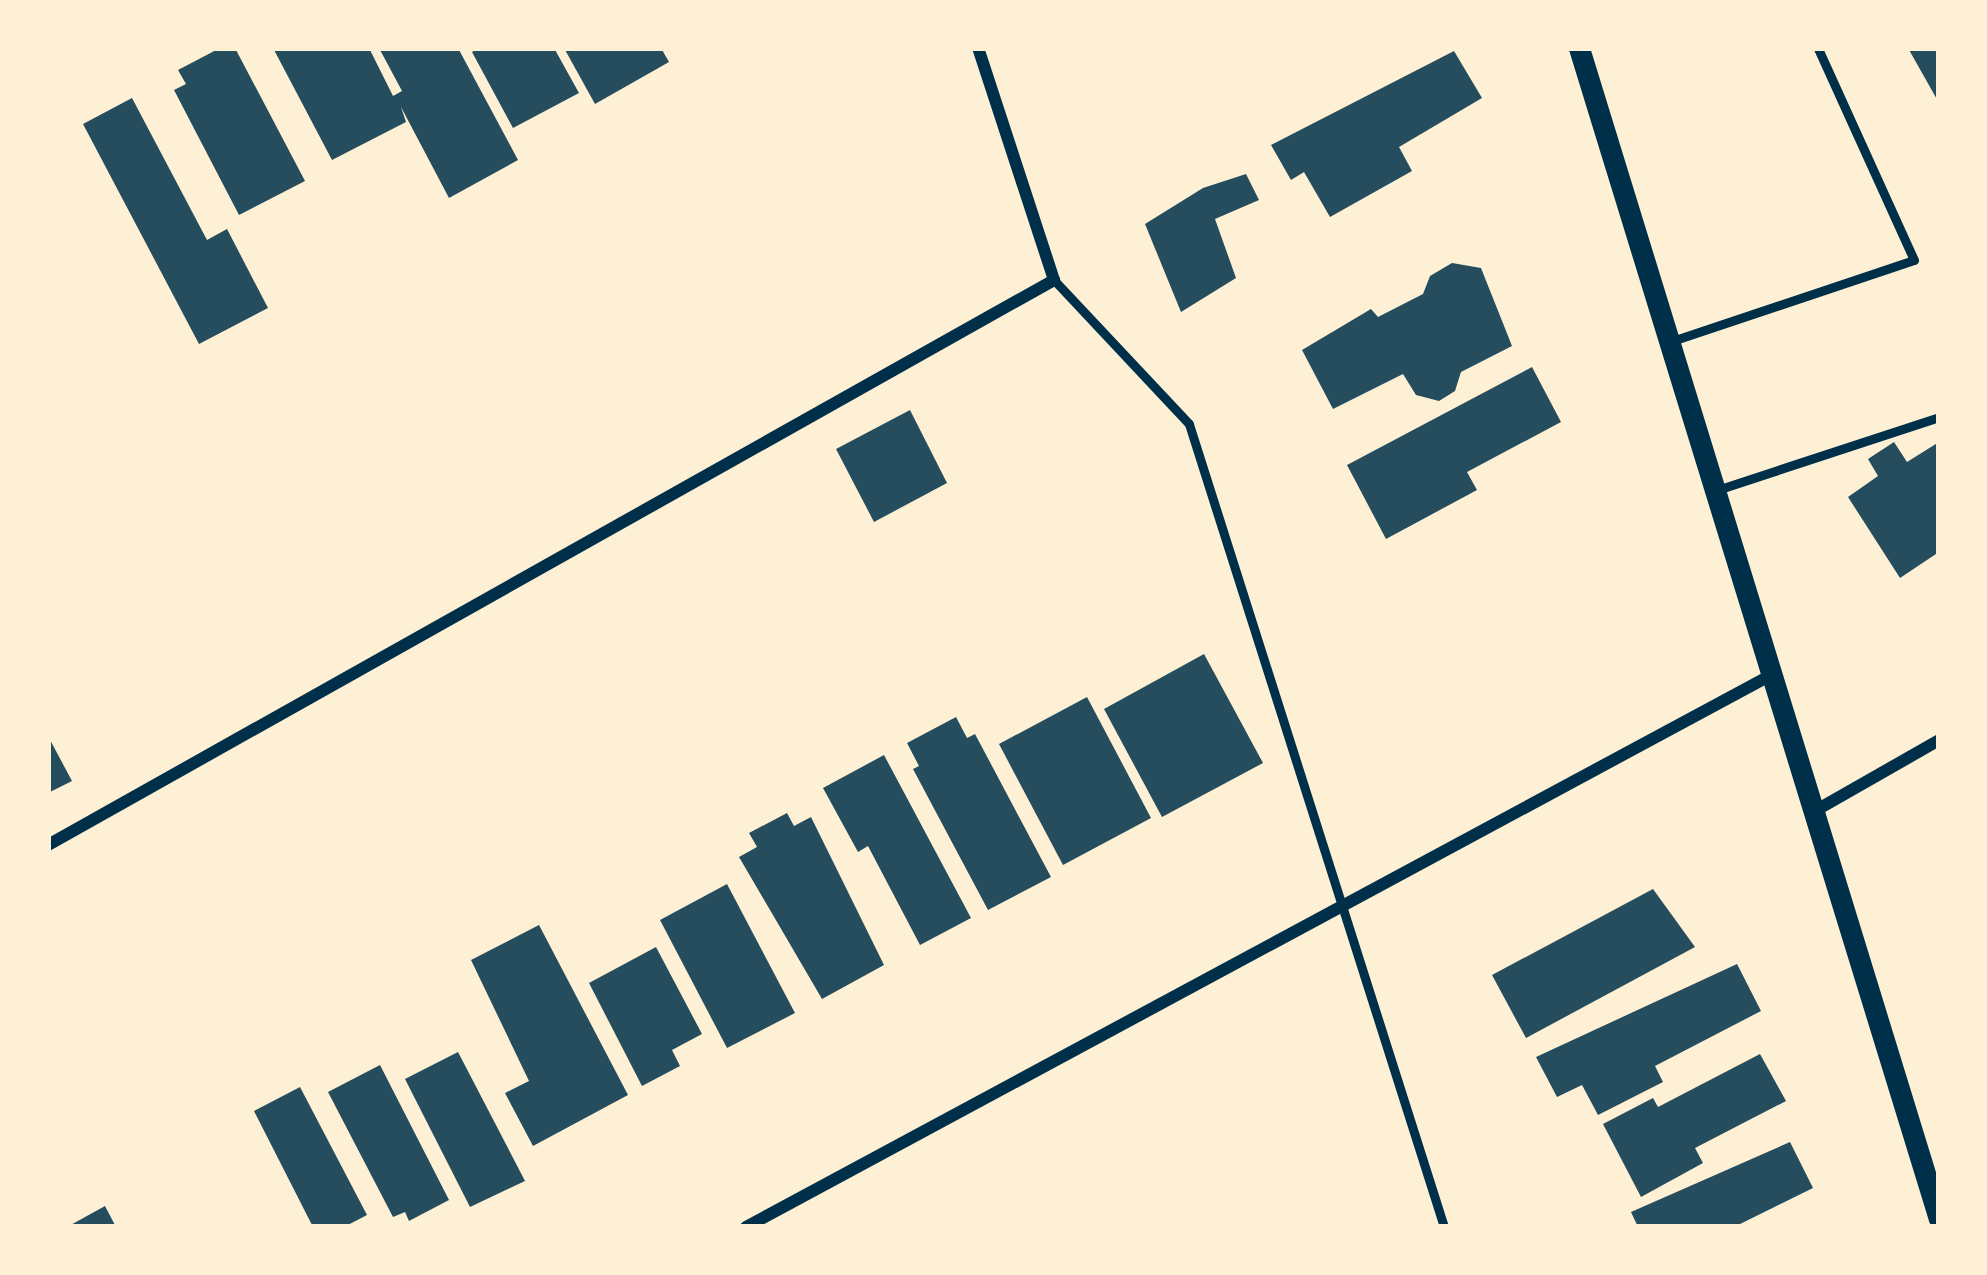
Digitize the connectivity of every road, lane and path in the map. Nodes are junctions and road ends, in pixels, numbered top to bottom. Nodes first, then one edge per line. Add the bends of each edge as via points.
1 (978, 48) edge
2 (1579, 48) edge
3 (1818, 48) edge
4 (1054, 280) junction
5 (1672, 341) junction
6 (1939, 417) edge
7 (1718, 490) junction
8 (1773, 674) junction
9 (1939, 740) edge
10 (1814, 812) junction
11 (48, 845) edge
12 (1345, 904) junction
13 (1939, 1219) edge
14 (746, 1227) edge
15 (1444, 1227) edge

1 - 4 street
2 - 5 street
3 - 5 lane via 1914,260
4 - 11 street
4 - 12 lane via 1190,424
5 - 7 street
6 - 7 lane
7 - 8 street
8 - 10 street
8 - 12 street
9 - 10 street
10 - 13 street
12 - 14 street
12 - 15 lane

